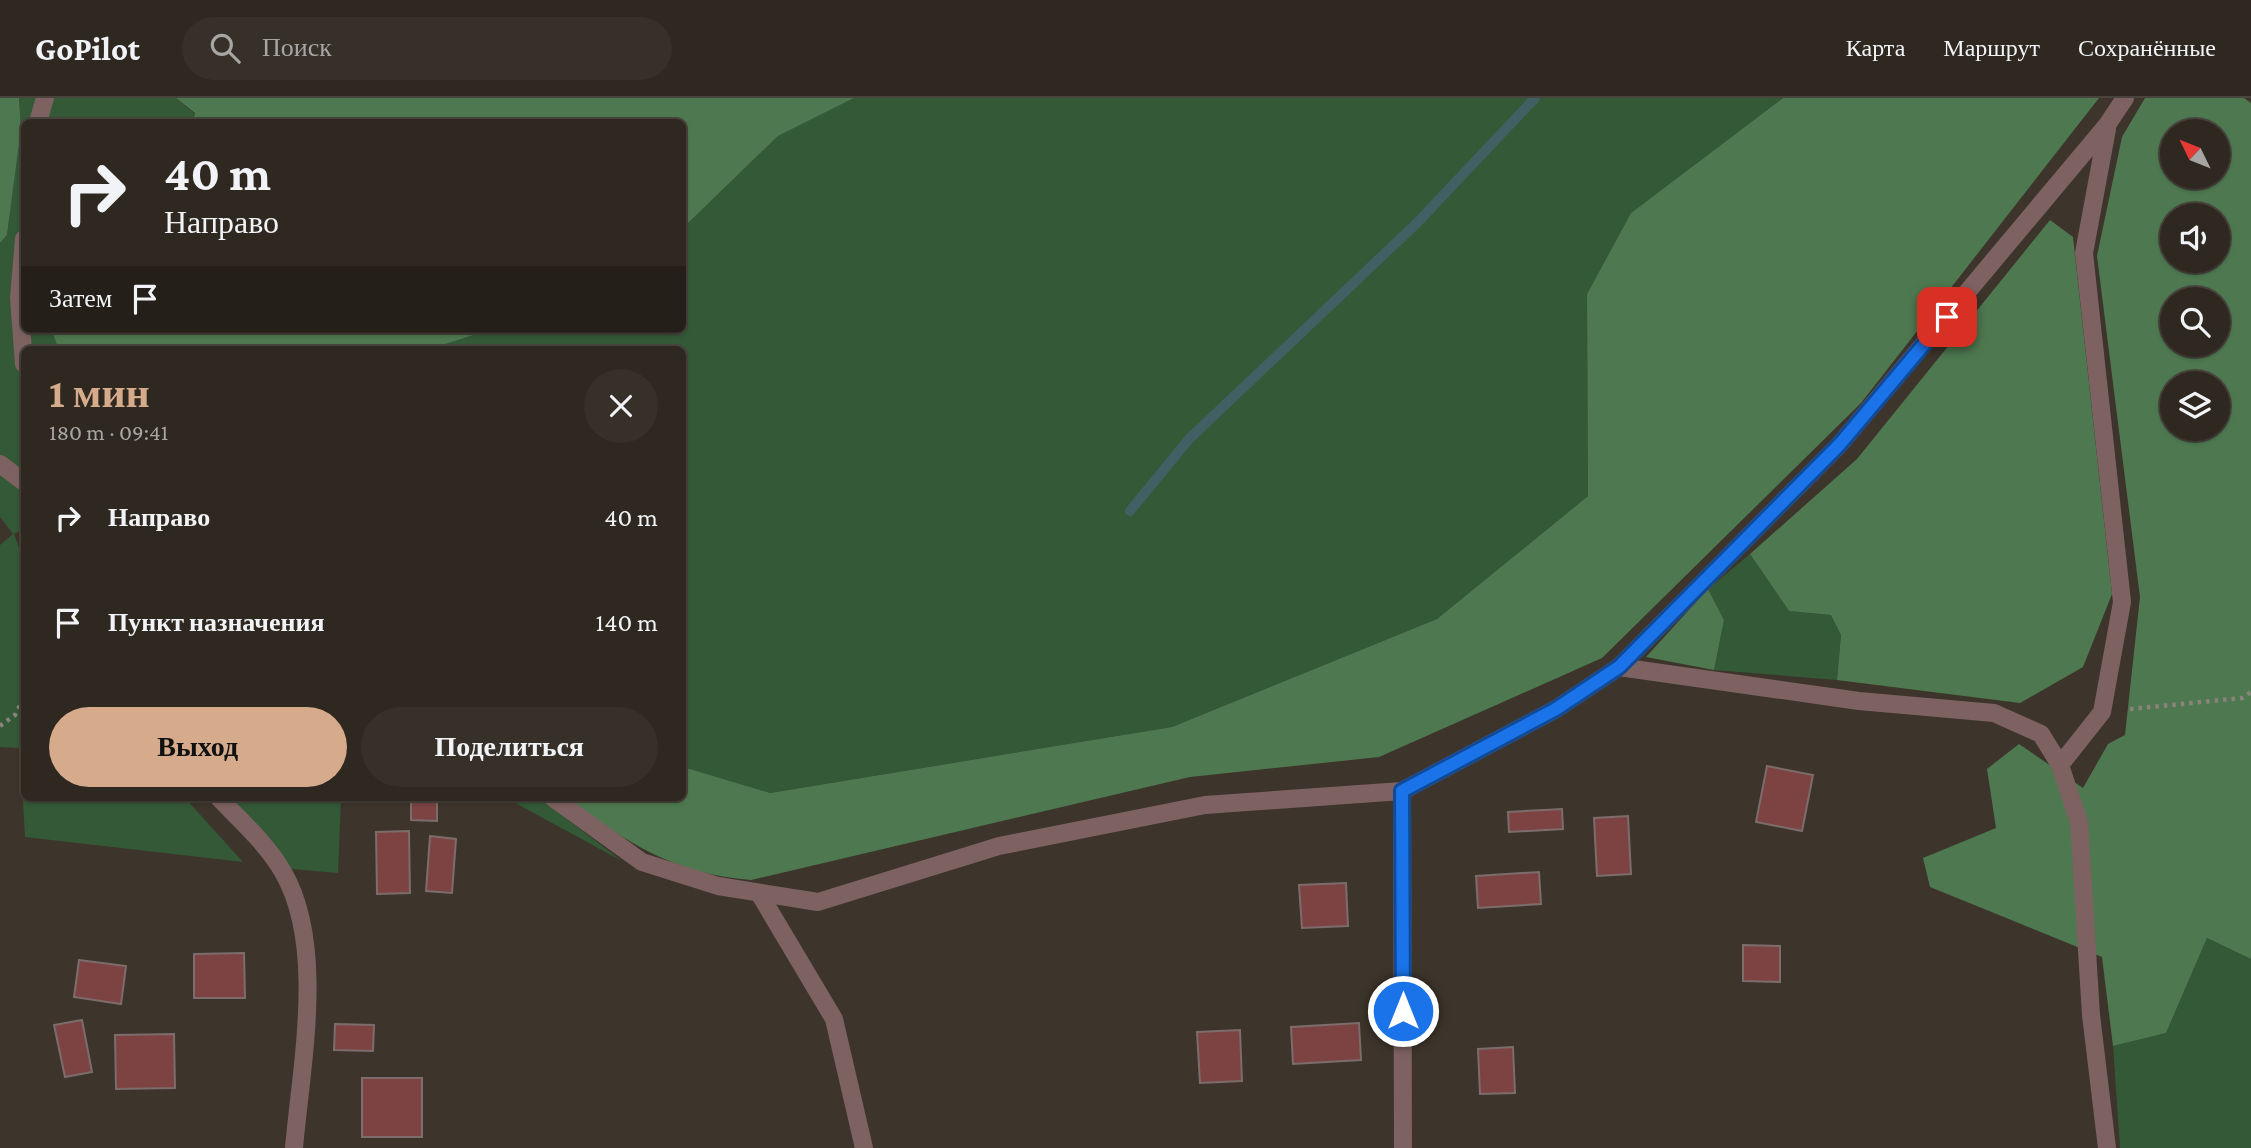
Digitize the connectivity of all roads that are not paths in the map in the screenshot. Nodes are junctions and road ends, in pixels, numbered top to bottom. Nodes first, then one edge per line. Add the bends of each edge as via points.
1 (35, 98) edge
2 (45, 98) edge
3 (2125, 98) edge
4 (37, 119) edge
5 (38, 119) edge
6 (2108, 125) junction
7 (21, 274) edge
8 (21, 324) edge
9 (0, 464) edge
10 (21, 480) edge
11 (1619, 667) junction
12 (2060, 765) junction
13 (1402, 791) junction
14 (222, 801) edge
15 (558, 801) edge
16 (759, 893) junction
17 (293, 1148) edge
18 (864, 1148) edge
19 (1403, 1148) edge
20 (2107, 1148) edge

1 - 4 street
2 - 5 street
3 - 6 street
6 - 11 street via 1840,444
6 - 12 street via 2084,253 2122,603 2102,712
7 - 8 street
9 - 10 street
11 - 12 street via 1859,701 1994,713 2041,734
11 - 13 street via 1556,709
12 - 20 street via 2079,822 2091,1015
13 - 16 street via 1205,805 999,846 818,902
13 - 19 street
14 - 17 street via 283,872 299,911 306,1016
15 - 16 street via 642,862 718,886
16 - 18 street via 834,1019

